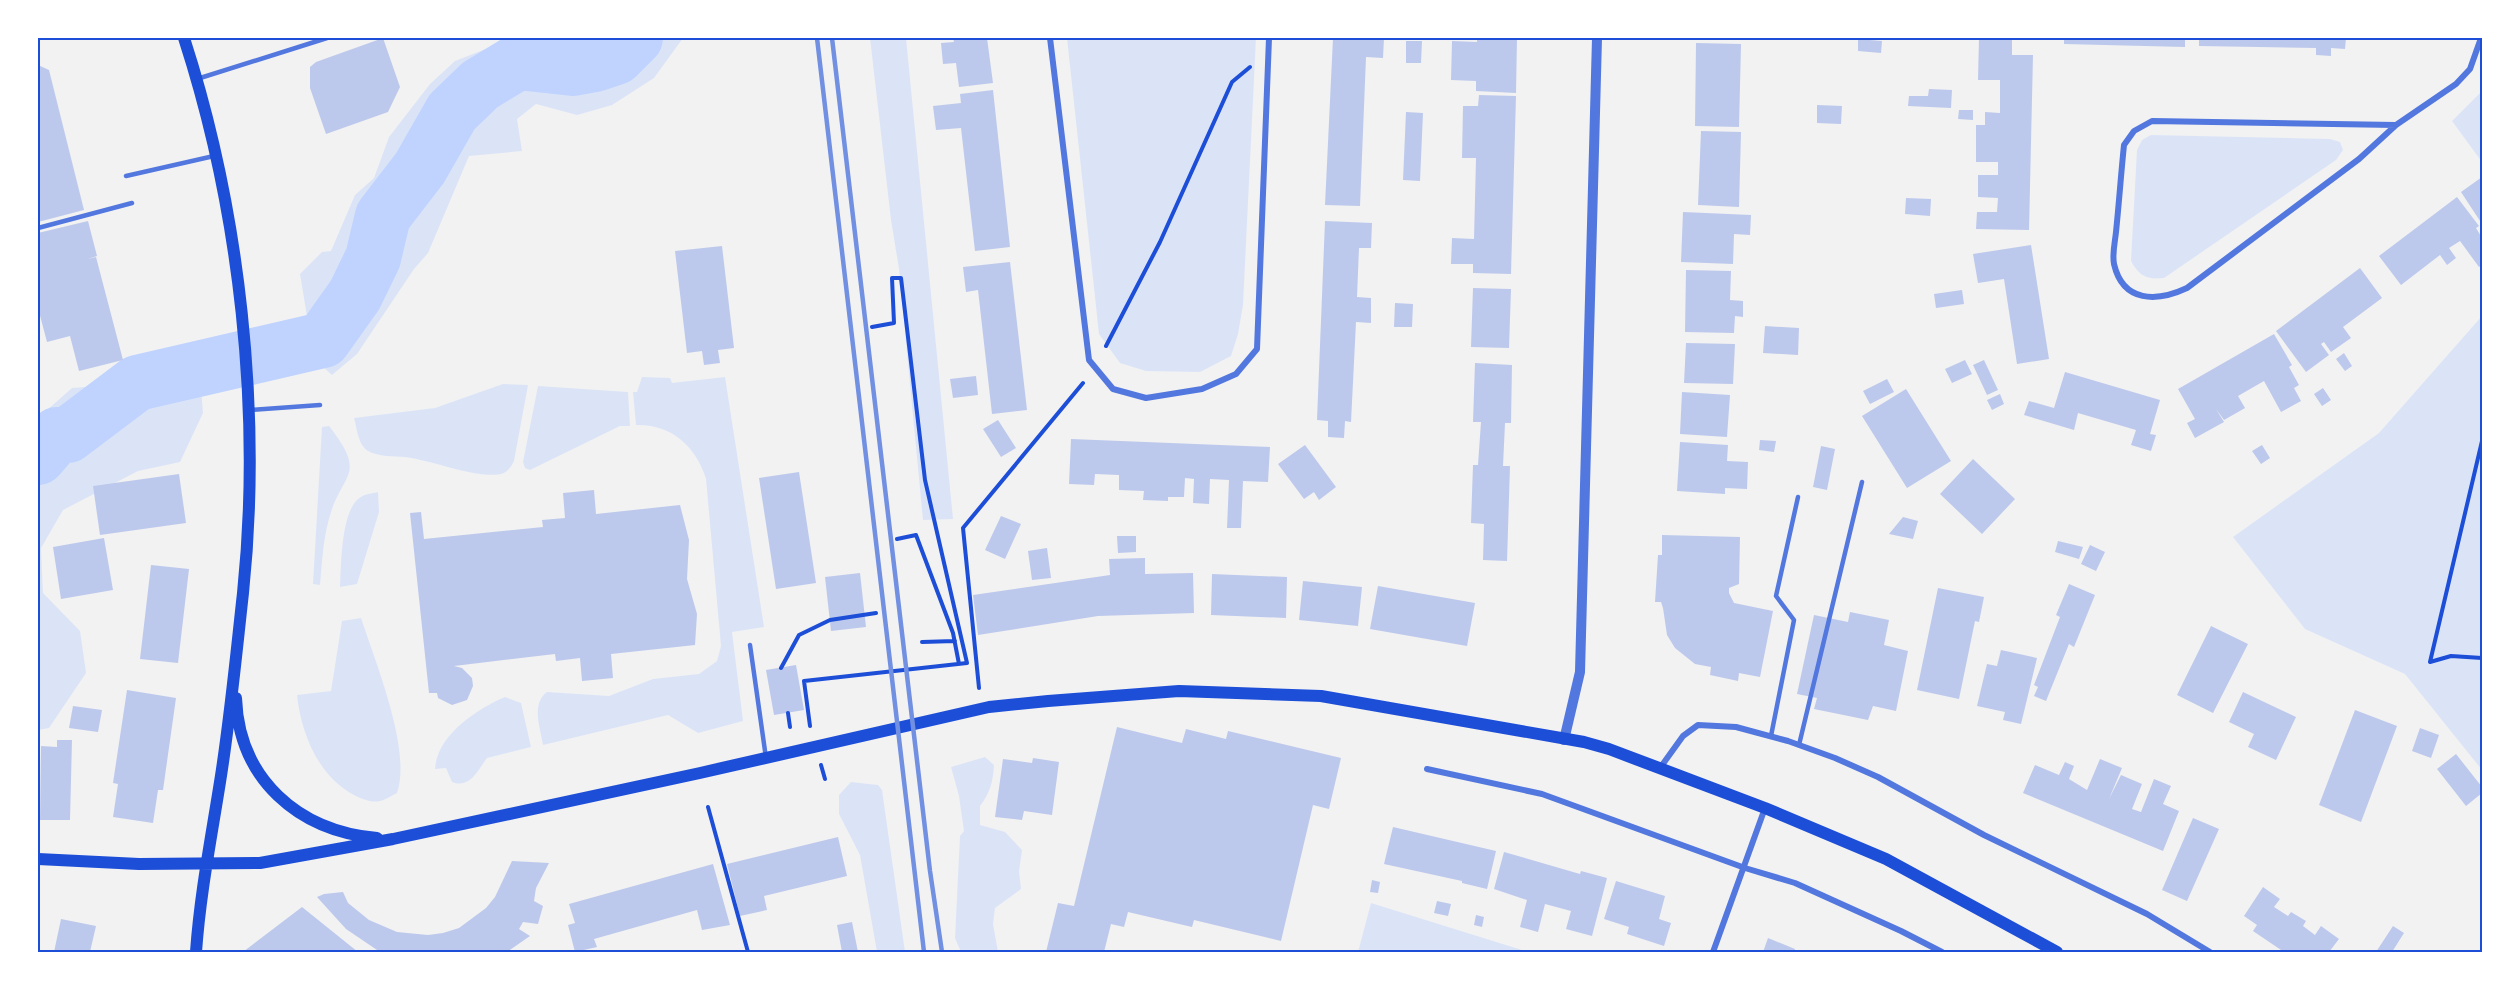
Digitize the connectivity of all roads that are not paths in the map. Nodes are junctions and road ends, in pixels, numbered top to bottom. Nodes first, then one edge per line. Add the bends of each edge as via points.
1 (184, 38) edge
2 (327, 38) edge
3 (1050, 38) edge
4 (1269, 38) edge
5 (1597, 38) edge
6 (2481, 38) edge
7 (197, 79) junction
8 (2396, 125) junction
9 (216, 156) junction
10 (126, 176) dead end
11 (132, 203) dead end
12 (38, 228) edge
13 (320, 405) dead end
14 (247, 410) junction
15 (1862, 482) dead end
16 (1798, 497) dead end
17 (750, 645) dead end
18 (235, 659) junction
19 (1771, 736) junction
20 (1564, 740) junction
21 (1799, 745) junction
22 (766, 758) junction
23 (1427, 769) dead end
24 (1659, 769) junction
25 (1765, 808) junction
26 (393, 839) junction
27 (38, 859) edge
28 (207, 862) junction
29 (1745, 868) junction
30 (196, 952) edge
31 (1713, 952) edge
32 (1942, 952) edge
33 (2057, 952) edge
34 (2210, 952) edge

1 - 7 main road
2 - 7 lane
3 - 4 street via 1089,360 1113,389 1146,398 1202,389 1236,374 1257,349
5 - 20 street via 1580,672
6 - 8 street via 2470,69 2456,84
7 - 9 main road
8 - 8 street via 2359,159 2187,288 2154,298 2138,295 2120,281 2113,262 2122,157 2124,145 2134,131 2152,121
9 - 10 lane
9 - 14 main road via 236,276
11 - 12 lane
13 - 14 lane
14 - 18 main road via 249,480
15 - 21 lane
16 - 19 lane via 1776,596 1794,620
17 - 22 lane
18 - 26 main road via 237,714 244,746 272,792 296,811 325,825 363,837
18 - 28 main road
19 - 21 street
19 - 24 street via 1736,727 1698,725 1683,736
20 - 22 main road via 1321,696 1179,691 989,707
20 - 24 main road via 1609,749
21 - 34 street via 1878,777 1984,835 2092,886
22 - 26 main road
23 - 29 street via 1542,794
24 - 25 main road
25 - 29 street
25 - 33 main road via 1886,859
26 - 28 main road via 260,863
27 - 28 main road via 139,864
28 - 30 main road
29 - 31 street
29 - 32 street via 1795,883

